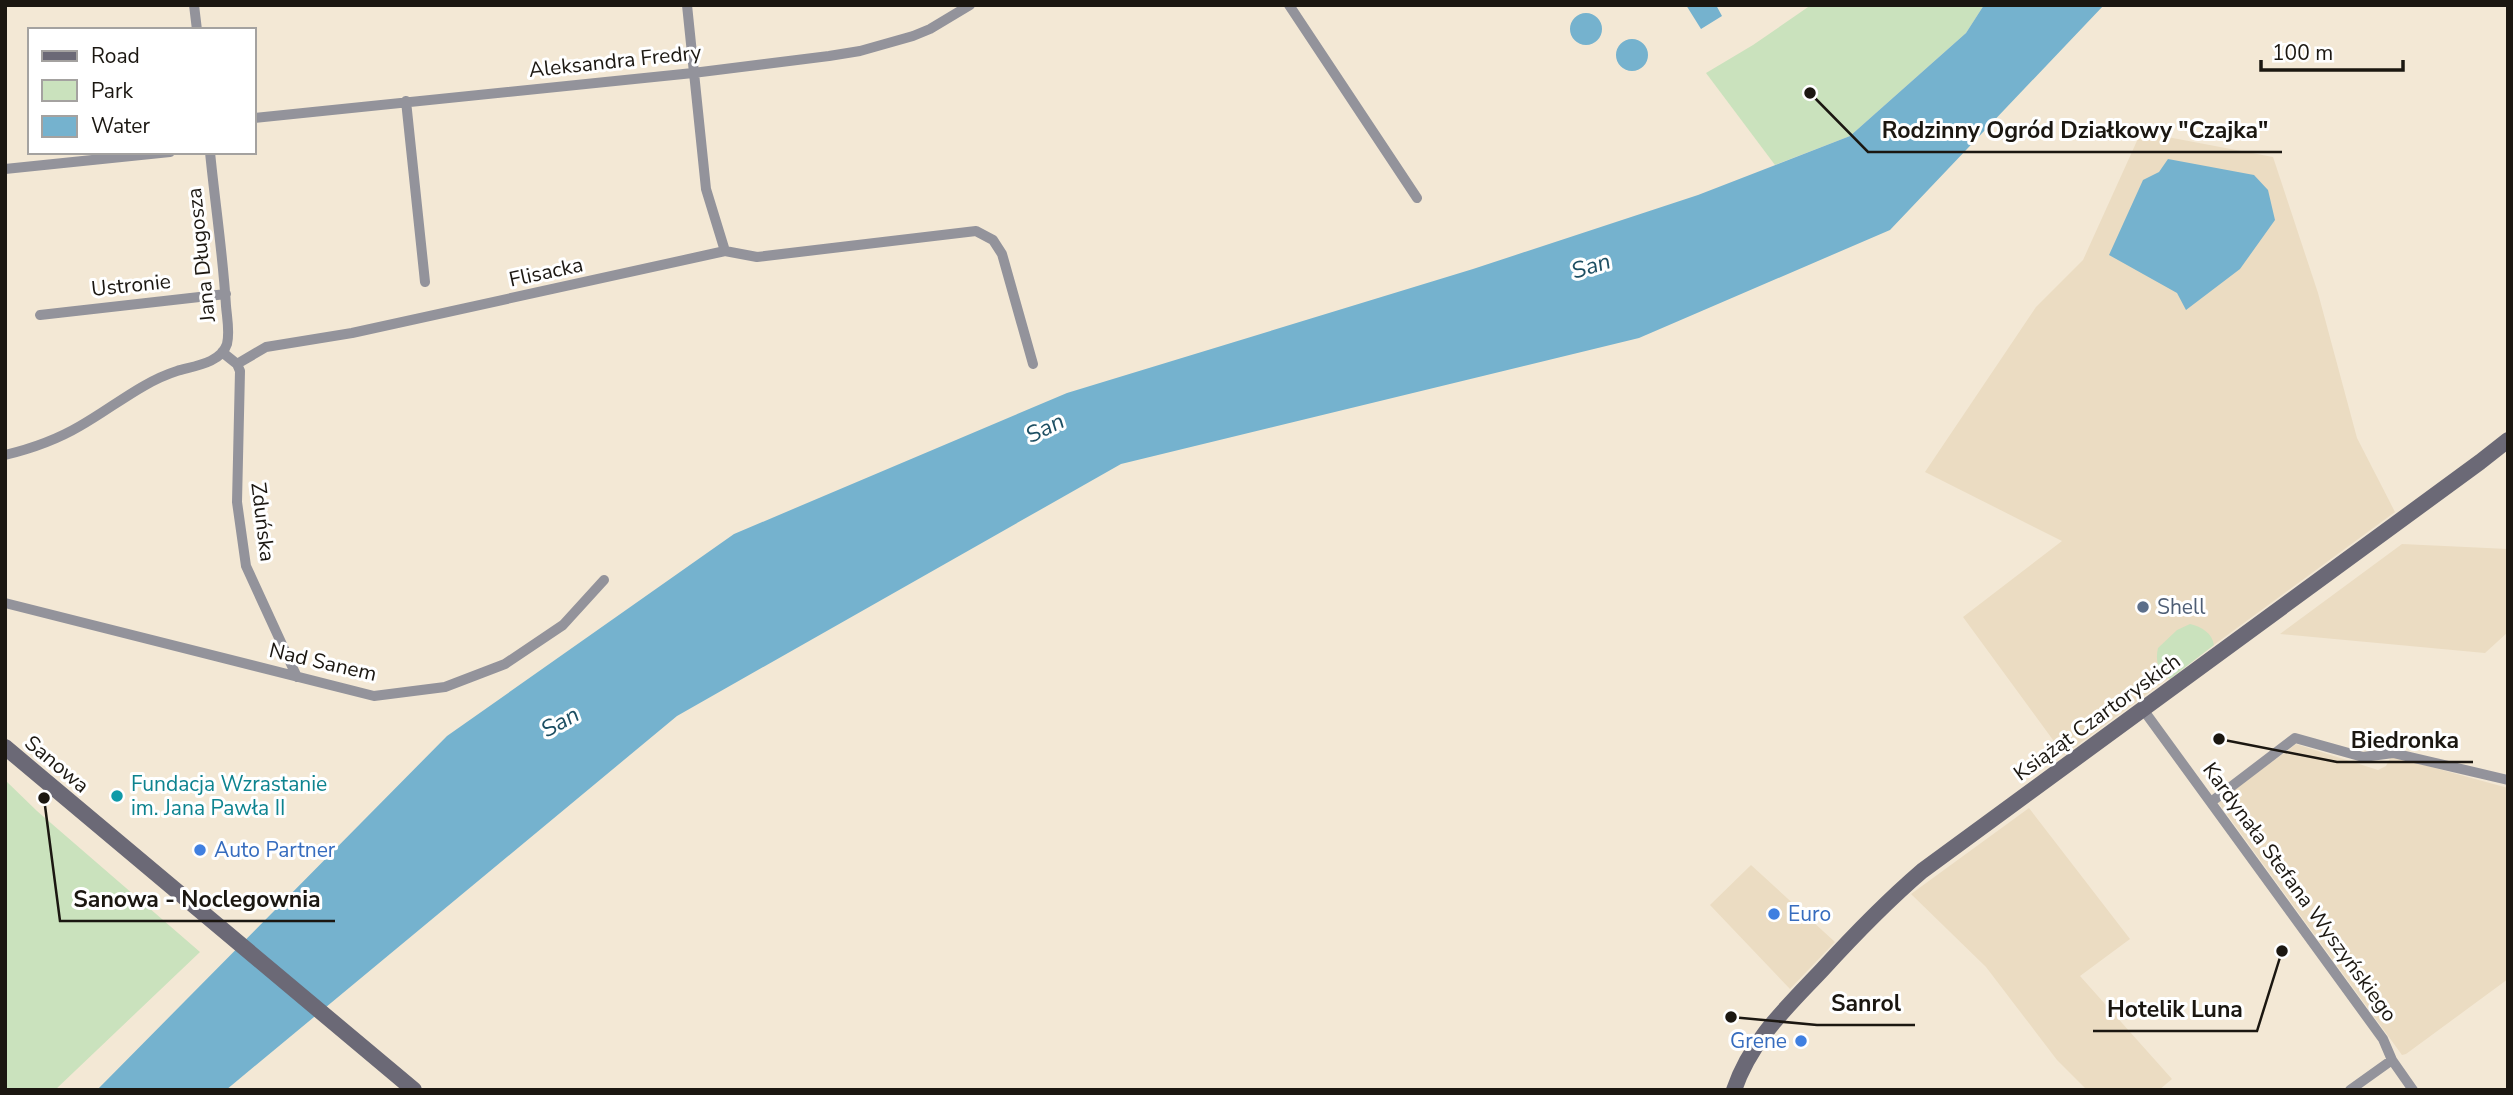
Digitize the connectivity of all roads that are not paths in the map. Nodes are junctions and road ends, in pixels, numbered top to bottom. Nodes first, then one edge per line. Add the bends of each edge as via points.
1 (194, 5) edge
2 (687, 5) edge
3 (971, 5) edge
4 (1289, 5) edge
5 (197, 28) edge
6 (693, 72) junction
7 (406, 101) junction
8 (256, 118) edge
9 (136, 154) edge
10 (210, 154) edge
11 (84, 157) edge
12 (5, 169) edge
13 (1417, 198) dead end
14 (725, 251) junction
15 (425, 282) dead end
16 (226, 294) junction
17 (40, 315) dead end
18 (222, 352) junction
19 (237, 363) junction
20 (1032, 364) dead end
21 (2508, 440) edge
22 (5, 455) edge
23 (604, 580) dead end
24 (5, 603) edge
25 (298, 677) junction
26 (2142, 708) junction
27 (5, 747) edge
28 (2508, 780) edge
29 (2211, 802) junction
30 (2392, 1060) junction
31 (1746, 1064) junction
32 (414, 1090) edge
33 (1734, 1090) edge
34 (1747, 1090) edge
35 (2350, 1090) edge
36 (2413, 1090) edge

1 - 5 street
2 - 6 street
3 - 6 street, Aleksandra Fredry via 923,32 860,51
4 - 13 street
6 - 7 street, Aleksandra Fredry
6 - 14 street via 706,189
7 - 8 street, Aleksandra Fredry
7 - 15 street
9 - 11 street
10 - 16 street, Jana Długosza
11 - 12 street
14 - 19 street, Flisacka via 352,333 266,347
14 - 20 street, Flisacka via 757,257 976,231 993,240 1002,254
16 - 17 street, Ustronie
16 - 18 street, Jana Długosza via 228,335
18 - 19 street
18 - 22 street via 207,362 167,374 78,428
19 - 25 street, Zduńska via 237,502 246,566
21 - 26 main road, Książąt Czartoryskich
23 - 25 street, Nad Sanem via 563,625 505,664 445,687 374,696
24 - 25 street, Nad Sanem
26 - 29 street, Kardynała Stefana Wyszyńskiego
26 - 31 main road, Książąt Czartoryskich via 1897,892 1773,1021
27 - 32 main road, Sanowa
28 - 29 street via 2393,753 2363,757 2295,738
29 - 30 street, Kardynała Stefana Wyszyńskiego via 2382,1039
30 - 35 street
30 - 36 street, Kardynała Stefana Wyszyńskiego
31 - 33 main road, Książąt Czartoryskich
31 - 34 main road

